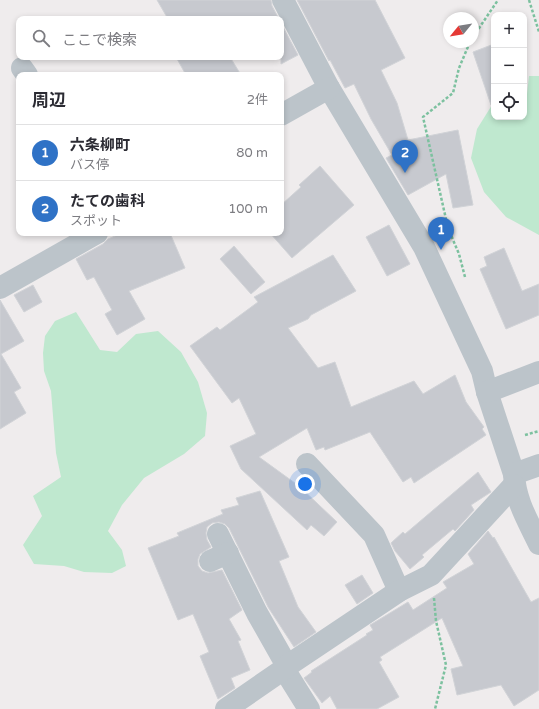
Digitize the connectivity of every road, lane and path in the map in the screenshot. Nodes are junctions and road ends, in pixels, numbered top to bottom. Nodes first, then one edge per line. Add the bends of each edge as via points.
1 (283, 0) edge
2 (498, 0) edge
3 (529, 0) edge
4 (479, 28) edge
5 (539, 32) edge
6 (467, 48) edge
7 (329, 88) junction
8 (284, 113) edge
9 (92, 236) edge
10 (466, 284) dead end
11 (0, 288) edge
12 (539, 372) edge
13 (487, 392) junction
14 (308, 464) dead end
15 (539, 464) edge
16 (514, 480) junction
17 (218, 534) dead end
18 (539, 544) edge
19 (431, 575) junction
20 (399, 591) junction
21 (285, 667) junction
22 (226, 709) edge
23 (309, 709) edge
24 (435, 709) edge

1 - 7 street
2 - 4 path
3 - 5 path
6 - 10 path via 452,93 423,117 448,228 459,254
7 - 8 street
7 - 13 street via 424,247 482,371
9 - 11 street
12 - 13 street
13 - 16 street
14 - 20 street via 374,535
15 - 16 street
16 - 18 street via 522,510
16 - 19 street
17 - 21 street via 219,557 257,613
19 - 20 street
19 - 24 path via 436,621 446,665
20 - 21 street
21 - 22 street
21 - 23 street

